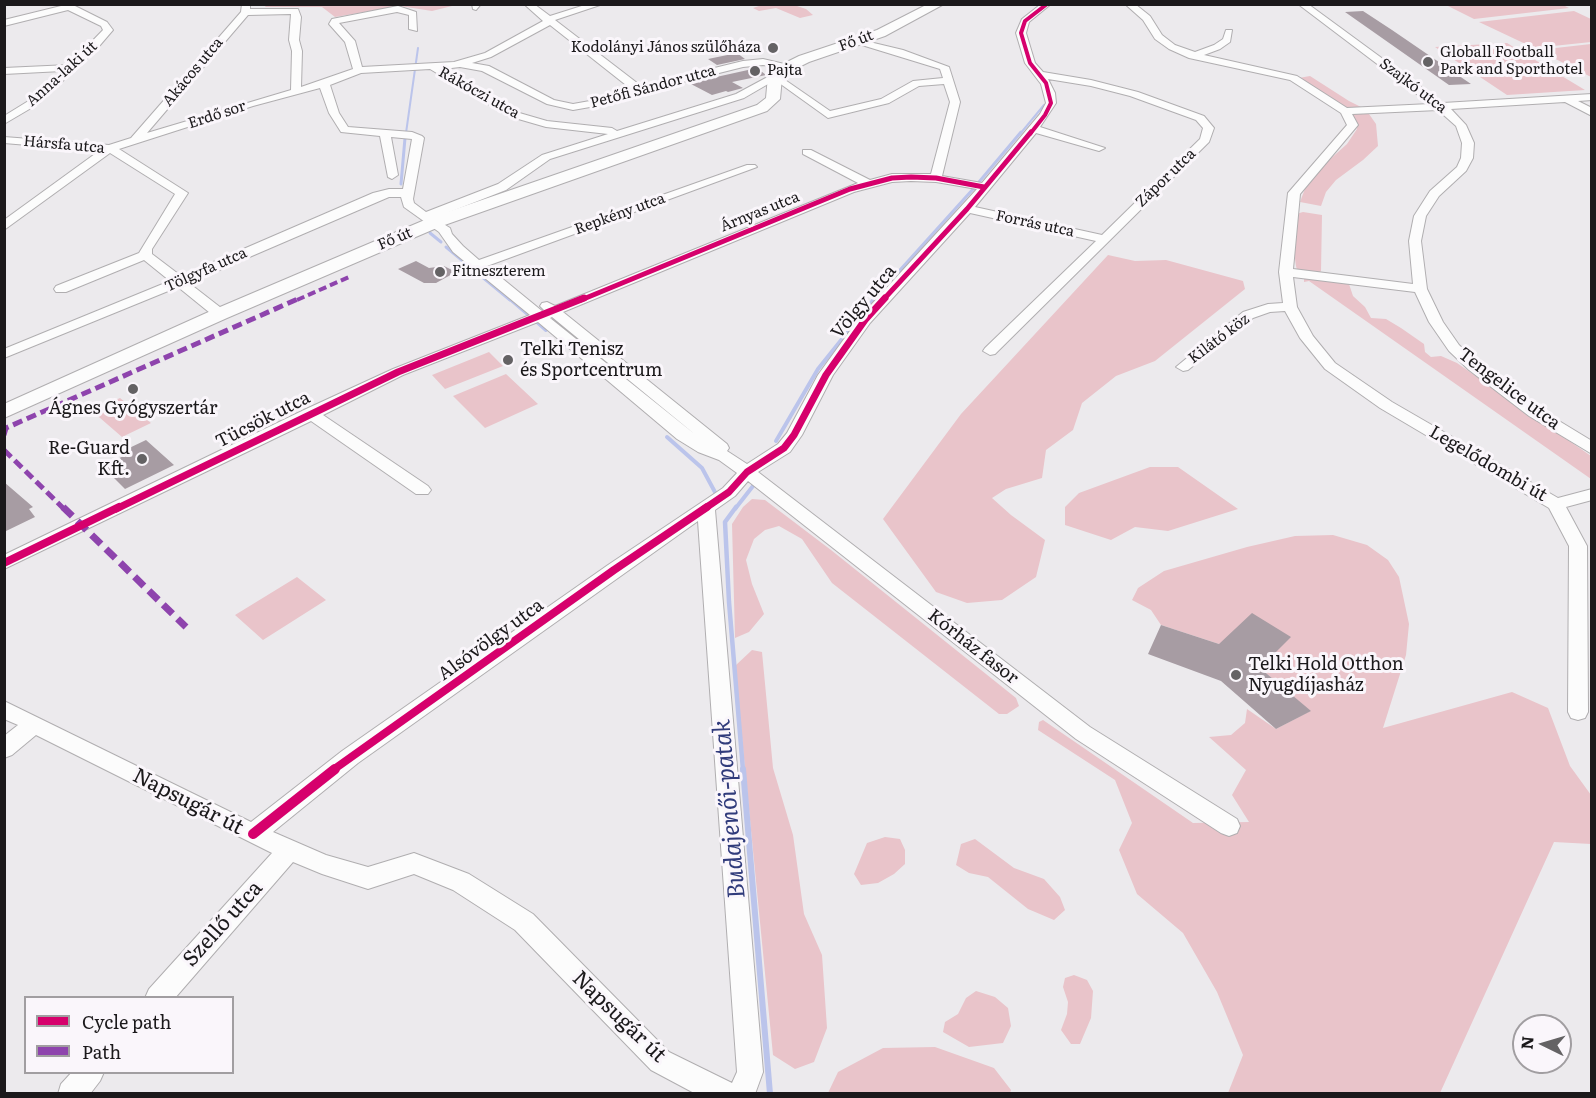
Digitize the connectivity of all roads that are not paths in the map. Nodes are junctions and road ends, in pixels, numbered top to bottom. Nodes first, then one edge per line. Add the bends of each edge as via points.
1 (528, 4) edge
2 (599, 4) edge
3 (938, 4) edge
4 (1047, 4) edge
5 (1129, 4) edge
6 (1302, 4) edge
7 (66, 6) edge
8 (246, 8) edge
9 (548, 21) junction
10 (4, 23) edge
11 (414, 29) dead end
12 (1229, 32) dead end
13 (857, 42) junction
14 (1192, 56) junction
15 (455, 65) junction
16 (433, 67) junction
17 (71, 68) junction
18 (4, 70) edge
19 (359, 70) junction
20 (782, 71) junction
21 (1040, 75) junction
22 (949, 81) junction
23 (324, 84) junction
24 (639, 90) junction
25 (297, 91) junction
26 (1592, 97) edge
27 (1568, 100) junction
28 (1442, 107) junction
29 (1345, 111) junction
30 (1592, 113) edge
31 (4, 121) edge
32 (1034, 129) junction
33 (622, 132) junction
34 (387, 133) junction
35 (136, 139) junction
36 (4, 140) edge
37 (110, 148) junction
38 (1099, 148) dead end
39 (807, 152) dead end
40 (751, 167) dead end
41 (392, 175) dead end
42 (936, 178) junction
43 (869, 184) junction
44 (984, 186) junction
45 (408, 193) junction
46 (967, 209) junction
47 (434, 223) junction
48 (4, 226) edge
49 (1103, 238) junction
50 (145, 255) junction
51 (484, 263) junction
52 (1286, 272) junction
53 (179, 282) junction
54 (61, 289) dead end
55 (1419, 289) junction
56 (1290, 307) junction
57 (220, 314) junction
58 (547, 314) junction
59 (990, 351) dead end
60 (4, 354) edge
61 (1183, 366) dead end
62 (4, 412) edge
63 (310, 413) junction
64 (1592, 449) edge
65 (747, 472) junction
66 (422, 490) dead end
67 (1592, 494) edge
68 (1557, 504) junction
69 (706, 506) junction
70 (4, 563) edge
71 (4, 709) edge
72 (1578, 712) dead end
73 (33, 724) junction
74 (4, 749) edge
75 (1229, 826) dead end
76 (253, 834) junction
77 (288, 851) junction
78 (160, 996) edge
79 (89, 1074) edge
80 (71, 1094) edge
81 (726, 1094) edge
82 (741, 1094) edge

1 - 9 street
2 - 9 street, Petőfi Sándor utca
3 - 13 main road, Fő út
4 - 21 street via 1022,27 1025,51
5 - 14 street via 1147,18 1158,37
6 - 28 street, Szajkó utca
7 - 10 street
7 - 17 street, Anna-laki út via 104,24 108,30
8 - 25 street via 295,11
8 - 35 street, Akácos utca
9 - 15 street, Petőfi Sándor utca via 488,55
9 - 24 street
11 - 19 street via 413,14 398,9 335,21 350,41
12 - 14 street via 1227,40 1217,47
13 - 20 main road, Fő út
13 - 22 street via 943,66
14 - 29 street via 1293,78
15 - 16 street, Petőfi Sándor utca
15 - 24 street, Petőfi Sándor utca via 485,68 560,106 589,105
16 - 19 street, Rákóczi utca
16 - 33 street, Rákóczi utca via 528,119
17 - 18 street
17 - 31 street, Anna-laki út via 34,102
19 - 23 street, Rákóczi utca
20 - 22 street via 828,115 885,101 917,83
20 - 24 street, Petőfi Sándor utca via 752,62
20 - 33 street, Fő út via 740,96
20 - 47 main road, Fő út via 773,99 762,108
21 - 32 street via 1051,102
21 - 49 street, Zápor utca via 1134,94 1200,118 1209,128 1207,136 1181,164
22 - 42 street via 955,102
23 - 25 street, Erdő sor
23 - 34 street via 345,130
25 - 35 street, Erdő sor
26 - 27 street
27 - 28 street
27 - 30 street
28 - 29 street
28 - 55 street, Szajkó utca via 1461,125 1468,143 1467,158 1462,169 1434,194 1420,216 1415,240
29 - 52 street, Legelődombi út via 1353,125 1294,193
32 - 38 street
32 - 44 street
33 - 47 street, Fő út via 546,157 502,187
34 - 41 street
34 - 45 street via 418,138
35 - 37 street, Erdő sor
36 - 37 street, Hársfa utca
37 - 48 street
37 - 50 street, Hársfa utca via 182,192
39 - 43 street
40 - 51 street, Repkény utca
42 - 43 street, Árnyas utca via 892,178
42 - 44 street, Árnyas utca
43 - 58 street, Árnyas utca
44 - 46 street
45 - 47 street via 408,204
45 - 53 street, Tölgyfa utca via 377,196
46 - 49 street, Forrás utca
46 - 65 street, Völgy utca via 865,320 826,375 784,448
47 - 51 street, Kórház fasor via 450,241
47 - 57 main road, Fő út
49 - 59 street, Zápor utca
50 - 53 street
50 - 54 street
51 - 58 street, Kórház fasor
52 - 55 street
52 - 56 street, Legelődombi út
53 - 57 street
53 - 60 street, Tölgyfa utca
55 - 64 street, Tengelice utca via 1454,348 1474,367
56 - 61 street, Kilátó köz via 1268,308 1248,315
56 - 68 street, Legelődombi út via 1307,338 1330,366 1386,405
57 - 62 main road, Fő út
58 - 63 street, Tücsök utca via 398,372
58 - 65 street, Kórház fasor via 671,417 683,435
63 - 66 street
63 - 70 street, Tücsök utca
65 - 69 street, Alsóvölgy utca via 729,492
65 - 75 street, Kórház fasor via 1083,733
67 - 68 street
68 - 72 street, Legelődombi út via 1578,546
69 - 76 street, Alsóvölgy utca via 350,757
69 - 82 street via 750,1072
71 - 73 street, Napsugár út
73 - 74 street
73 - 76 street, Napsugár út
76 - 77 street, Napsugár út
77 - 78 street, Szellő utca
77 - 81 street, Napsugár út via 368,878 414,863 461,882 524,922 660,1061
79 - 80 street

